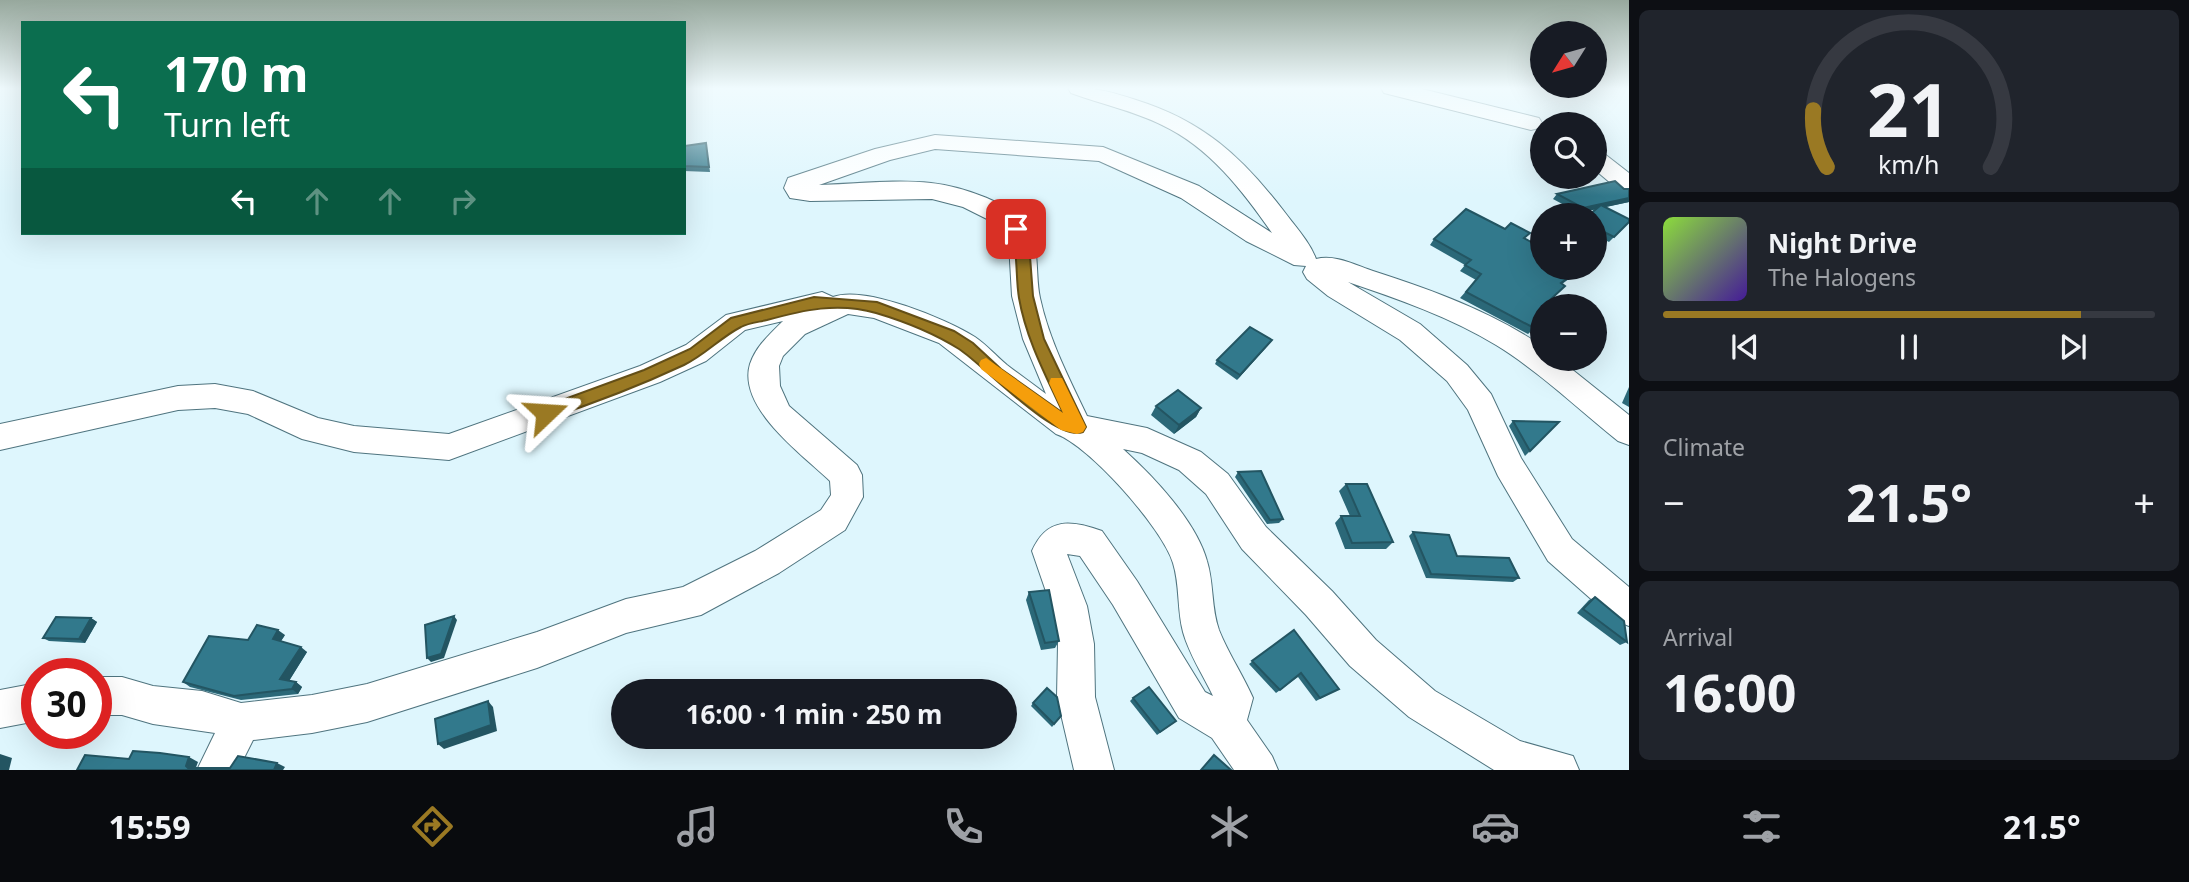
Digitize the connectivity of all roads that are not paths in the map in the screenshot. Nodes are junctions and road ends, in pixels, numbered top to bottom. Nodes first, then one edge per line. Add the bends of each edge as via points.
1 (1177, 124) edge
2 (1607, 167) edge
3 (1629, 185) edge
4 (1311, 262) junction
5 (845, 303) junction
6 (1077, 427) junction
7 (1629, 432) edge
8 (0, 437) edge
9 (1629, 609) edge
10 (112, 696) edge
11 (21, 705) edge
12 (0, 709) edge
13 (241, 722) junction
14 (1226, 724) junction
15 (217, 770) edge
16 (1094, 770) edge
17 (1258, 770) edge
18 (1559, 770) edge

1 - 4 street via 1231,165
2 - 3 street
4 - 6 street via 1255,235 1190,192 1103,154 935,142 883,154 797,184 799,192 810,193 932,191 971,201 1016,229 1037,339
4 - 7 street via 1438,304 1488,327 1528,351
4 - 9 street via 1316,272 1338,289 1410,332 1457,373 1480,403 1509,466 1560,550
5 - 6 street via 877,308 949,335 1067,425
5 - 8 street via 814,302 737,322 695,353 650,374 449,447 354,439 313,430 253,403 215,396 177,398
5 - 13 street via 795,327 772,349 764,366 765,386 778,414 846,475 847,497 834,520 688,603 626,616 537,650 367,703
6 - 14 street via 1136,483 1169,522 1190,560 1201,632 1234,698
6 - 18 street via 1147,441 1190,461 1217,484 1254,538 1363,653 1422,704 1513,759
10 - 13 street via 202,710
11 - 12 street
13 - 15 street
14 - 16 street via 1192,705 1090,542 1060,538 1049,551 1069,606 1076,644 1076,697
14 - 17 street

